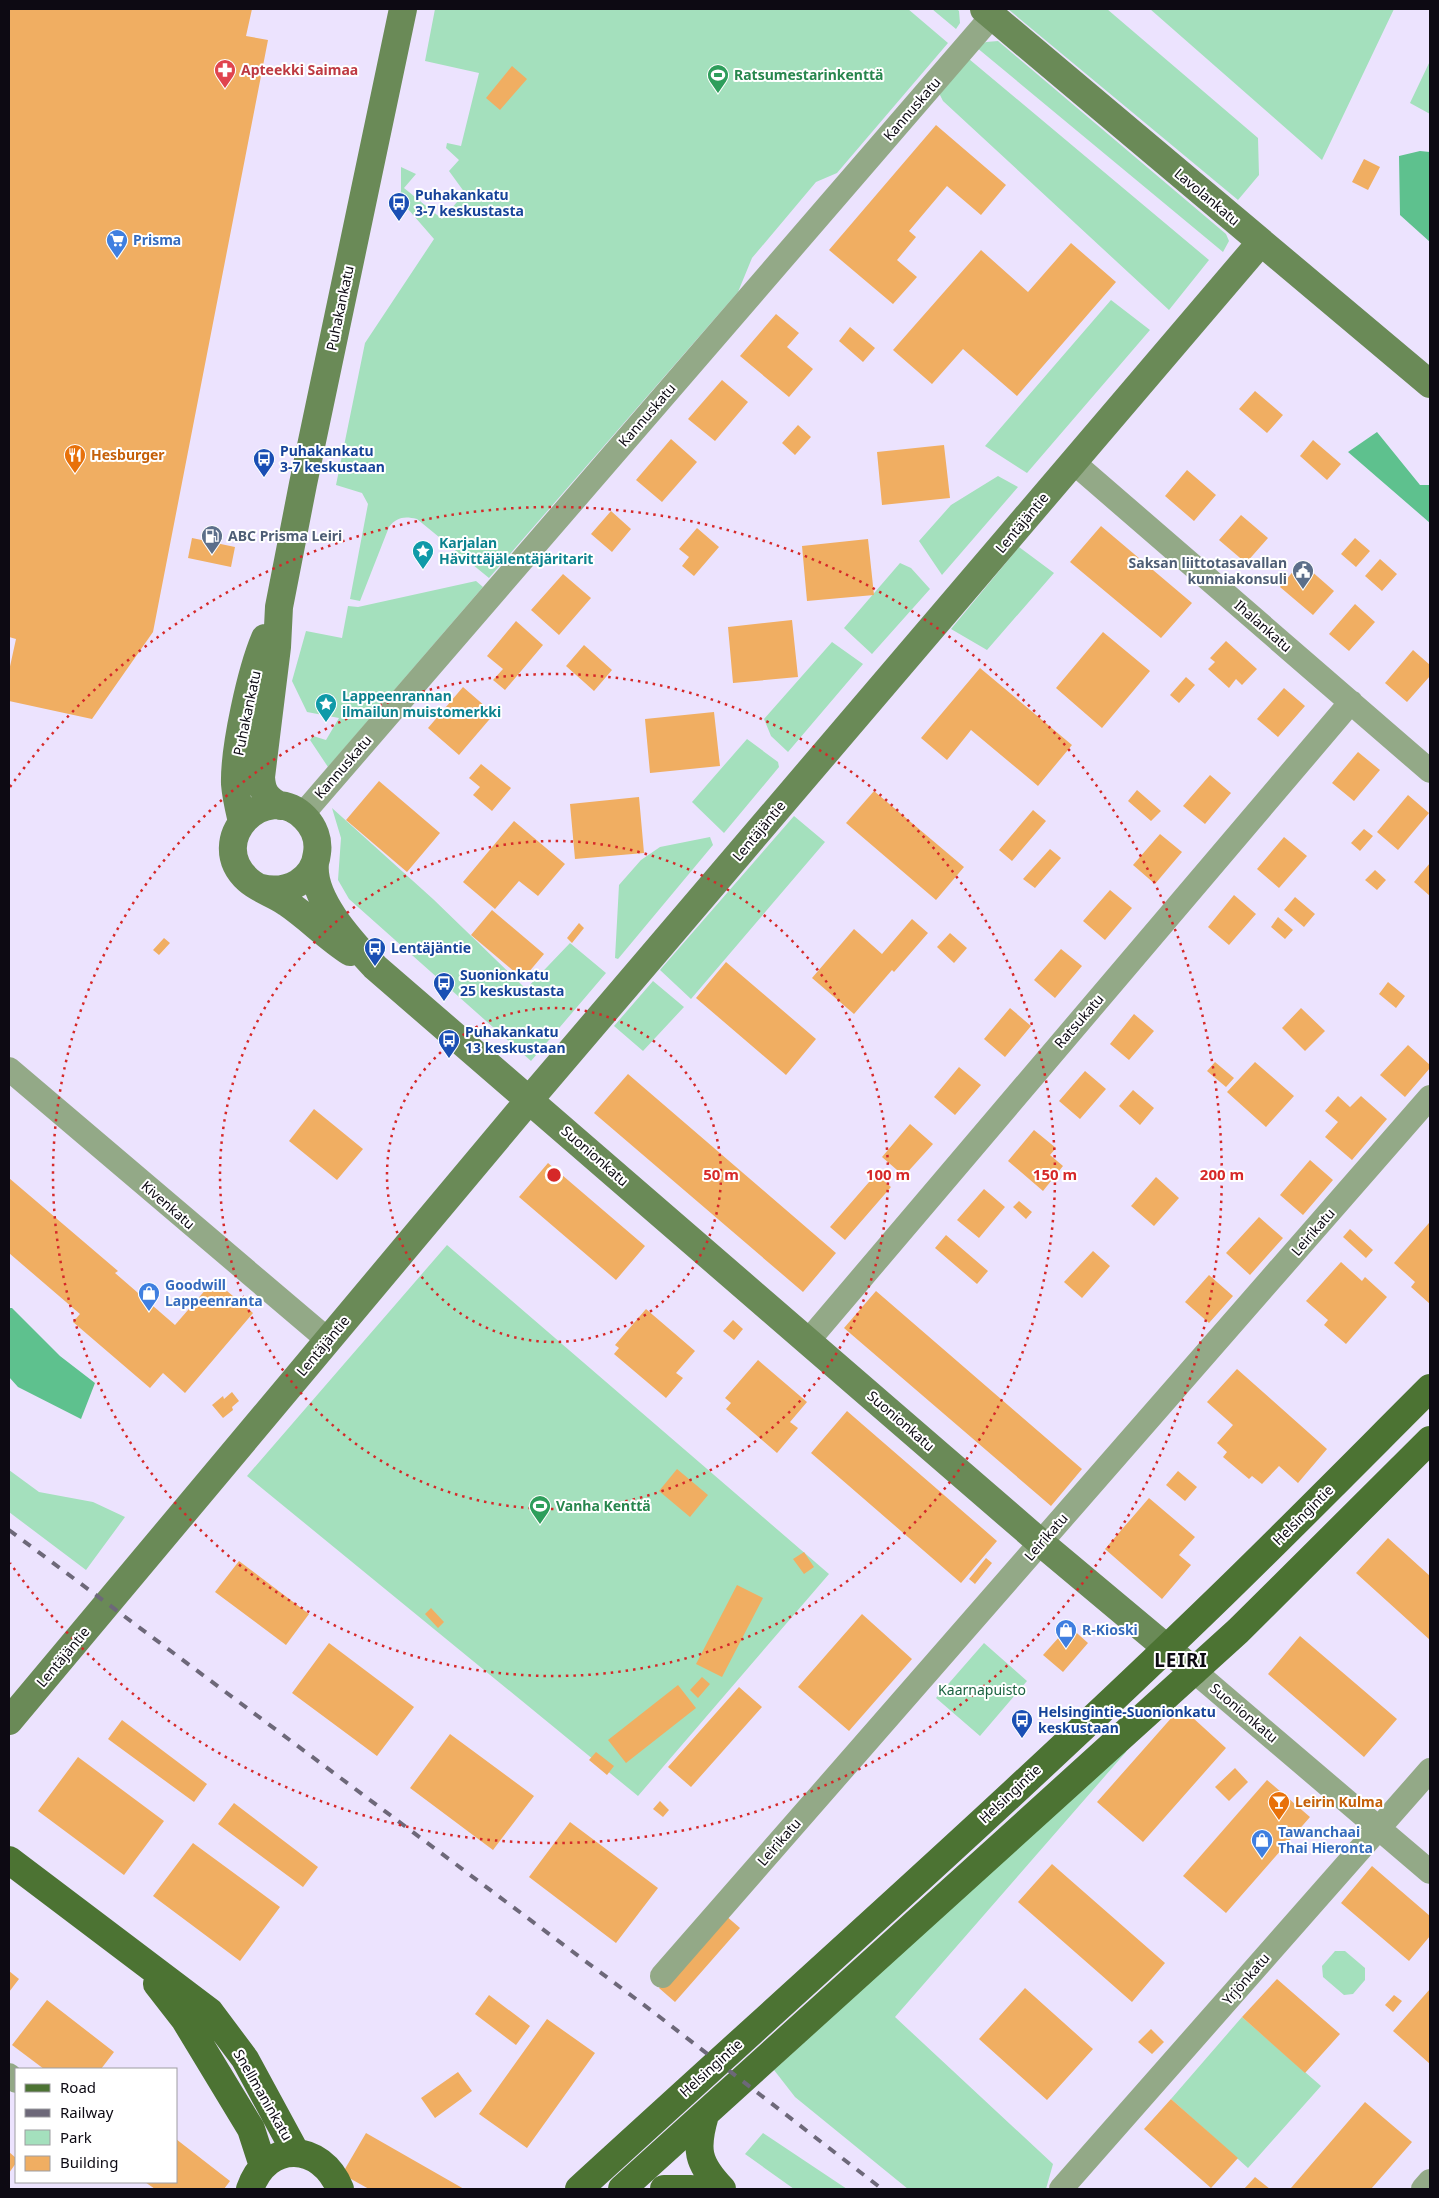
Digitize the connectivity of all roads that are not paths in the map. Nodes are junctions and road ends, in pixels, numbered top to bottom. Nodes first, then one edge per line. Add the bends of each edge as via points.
1 (404, 9) edge
2 (988, 12) edge
3 (1261, 242) junction
4 (1430, 384) edge
5 (1074, 462) junction
6 (278, 607) junction
7 (1351, 702) junction
8 (1430, 771) edge
9 (292, 810) junction
10 (242, 822) junction
11 (315, 863) junction
12 (261, 888) junction
13 (375, 967) junction
14 (9, 1069) edge
15 (1430, 1097) edge
16 (530, 1099) junction
17 (328, 1340) junction
18 (808, 1341) junction
19 (1430, 1388) edge
20 (1430, 1440) edge
21 (1041, 1543) junction
22 (1166, 1648) junction
23 (1194, 1671) junction
24 (9, 1721) edge
25 (1430, 1770) edge
26 (1379, 1828) junction
27 (9, 1860) edge
28 (1430, 1872) edge
29 (138, 1959) junction
30 (662, 1976) dead end
31 (705, 2115) junction
32 (296, 2153) junction
33 (256, 2178) edge
34 (1430, 2181) edge
35 (340, 2189) edge
36 (579, 2189) edge
37 (622, 2189) edge
38 (664, 2189) edge
39 (691, 2189) edge
40 (722, 2189) edge
41 (1061, 2189) edge
42 (1423, 2189) edge

1 - 6 street, Puhakankatu
2 - 3 street, Lavolankatu
2 - 9 street, Kannuskatu
3 - 4 street, Lavolankatu
3 - 5 street, Lentäjäntie
5 - 7 street, Ihalankatu
5 - 16 street, Lentäjäntie
6 - 9 street, Puhakankatu via 277,647 261,777 264,795
6 - 10 street, Puhakankatu via 263,642 238,746 236,784
7 - 8 street, Ihalankatu
7 - 18 street, Ratsukatu
9 - 10 street via 270,806 259,808
9 - 11 street via 309,822 316,837 318,853
10 - 12 street via 233,841 234,858 243,876
11 - 12 street via 306,877 293,886 272,891
11 - 13 street, Suonionkatu via 314,879 324,901 355,946
12 - 13 street, Suonionkatu via 284,900 332,940
13 - 16 street, Suonionkatu
14 - 17 street, Kivenkatu
15 - 21 street, Leirikatu
16 - 17 street, Lentäjäntie
16 - 18 street, Suonionkatu
17 - 24 street, Lentäjäntie
18 - 21 street, Suonionkatu
19 - 22 main road, Helsingintie
20 - 23 main road via 1238,1632
21 - 22 street, Suonionkatu
21 - 30 street, Leirikatu
22 - 23 street, Suonionkatu
22 - 36 main road, Helsingintie via 887,1909
23 - 26 street, Suonionkatu
23 - 31 main road
25 - 26 street, Yrjönkatu
26 - 28 street, Suonionkatu
26 - 41 street, Yrjönkatu
27 - 29 main road, Snellmaninkatu
29 - 32 main road, Snellmaninkatu via 210,2012 245,2059
29 - 33 main road, Snellmaninkatu via 185,2020 251,2129
31 - 37 main road
31 - 40 main road via 698,2145 700,2156 706,2170
32 - 33 main road via 284,2154
32 - 35 main road via 312,2156 324,2164
34 - 42 street
38 - 39 main road

